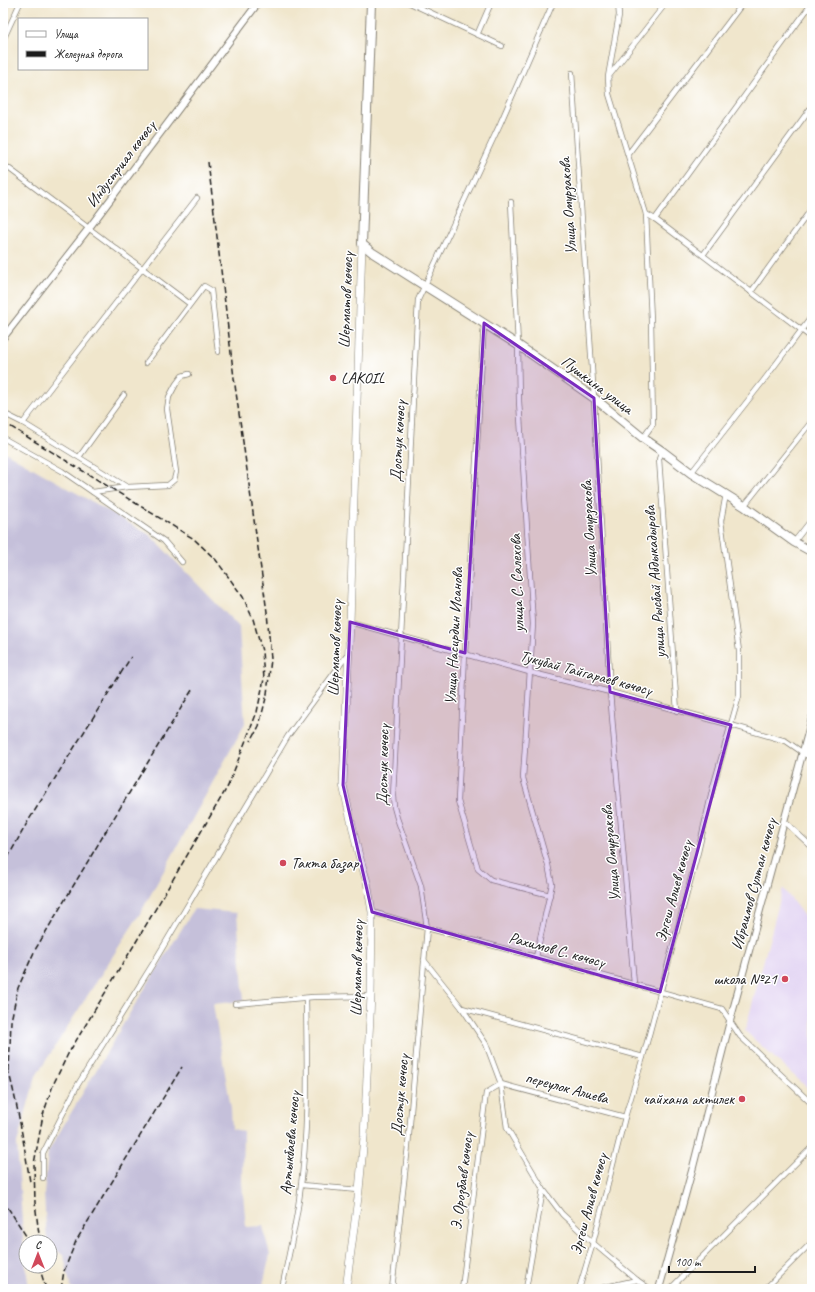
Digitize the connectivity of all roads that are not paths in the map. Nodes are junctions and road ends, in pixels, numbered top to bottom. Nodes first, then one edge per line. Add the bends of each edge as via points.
1 (20, 3) edge
2 (258, 3) edge
3 (371, 3) edge
4 (412, 3) edge
5 (491, 3) edge
6 (553, 3) edge
7 (618, 3) edge
8 (666, 3) edge
9 (743, 3) edge
10 (812, 3) edge
11 (477, 35) junction
12 (3, 40) edge
13 (502, 46) dead end
14 (572, 73) dead end
15 (608, 77) junction
16 (812, 106) edge
17 (628, 154) junction
18 (3, 164) edge
19 (197, 198) dead end
20 (511, 202) dead end
21 (812, 208) edge
22 (646, 214) junction
23 (655, 219) junction
24 (89, 228) junction
25 (362, 244) junction
26 (703, 255) junction
27 (142, 268) junction
28 (424, 285) junction
29 (751, 292) junction
30 (190, 304) junction
31 (812, 316) edge
32 (484, 323) junction
33 (802, 330) junction
34 (3, 338) edge
35 (812, 338) edge
36 (518, 345) junction
37 (218, 352) dead end
38 (146, 363) dead end
39 (189, 374) dead end
40 (124, 395) dead end
41 (594, 398) junction
42 (3, 413) edge
43 (812, 421) edge
44 (23, 423) junction
45 (3, 438) edge
46 (643, 438) junction
47 (662, 451) junction
48 (79, 457) junction
49 (692, 473) junction
50 (127, 486) junction
51 (93, 492) junction
52 (726, 494) junction
53 (744, 506) junction
54 (812, 519) edge
55 (794, 542) junction
56 (812, 552) edge
57 (182, 562) dead end
58 (350, 622) junction
59 (401, 635) junction
60 (465, 653) junction
61 (348, 654) junction
62 (529, 672) junction
63 (610, 692) junction
64 (677, 711) junction
65 (812, 718) edge
66 (731, 725) junction
67 (803, 752) junction
68 (812, 759) edge
69 (784, 822) junction
70 (812, 847) edge
71 (550, 895) junction
72 (372, 912) junction
73 (426, 928) junction
74 (536, 957) junction
75 (424, 960) junction
76 (634, 984) junction
77 (660, 992) junction
78 (371, 996) junction
79 (306, 998) junction
80 (235, 1004) dead end
81 (462, 1008) junction
82 (730, 1021) junction
83 (643, 1057) junction
84 (501, 1084) junction
85 (812, 1104) edge
86 (626, 1117) junction
87 (812, 1147) edge
88 (43, 1178) dead end
89 (301, 1185) junction
90 (543, 1189) junction
91 (359, 1190) junction
92 (812, 1242) edge
93 (593, 1243) junction
94 (638, 1280) junction
95 (282, 1289) edge
96 (346, 1289) edge
97 (392, 1289) edge
98 (462, 1289) edge
99 (526, 1289) edge
100 (579, 1289) edge
101 (597, 1289) edge
102 (650, 1289) edge
103 (659, 1289) edge
104 (668, 1289) edge
105 (765, 1289) edge

1 - 12 street
2 - 24 main road, Индустриал көчөсү
3 - 25 highway, Шерматов көчөсү
4 - 11 street
5 - 11 street
6 - 28 street, Достук көчөсү via 500,124
7 - 15 street via 619,15
8 - 15 street
9 - 17 street
10 - 23 street
11 - 13 street
14 - 41 street, Улица Омурзакова
15 - 17 street via 609,94
16 - 26 street
17 - 22 street
18 - 24 street
19 - 27 street
20 - 36 street, улица С. Салехова
21 - 29 street
22 - 23 street
22 - 46 street via 653,424
23 - 26 street
24 - 27 street
24 - 34 main road, Индустриал көчөсү
25 - 28 highway, Пушкина улица
25 - 58 main road, Шерматов көчөсү
26 - 29 street
27 - 30 street
27 - 44 street
28 - 32 highway, Пушкина улица
28 - 59 street, Достук көчөсү via 418,300
29 - 33 street
30 - 37 street via 204,286 211,290
30 - 38 street
31 - 33 street
32 - 36 highway, Пушкина улица
32 - 60 street, Улица Насирдин Исанова
33 - 35 street
33 - 49 street
36 - 41 highway, Пушкина улица
36 - 62 street, улица С. Салехова via 519,401 533,624
39 - 50 street via 182,376 176,384 167,408 176,472 174,480 168,485
40 - 48 street
41 - 46 highway, Пушкина улица
41 - 63 street, Улица Омурзакова
42 - 44 street
43 - 53 street
44 - 48 street
45 - 51 street via 62,471
46 - 47 highway, Пушкина улица
47 - 49 highway, Пушкина улица
47 - 64 street, улица Рысбай Абдыкадырова via 660,459
48 - 50 street
49 - 52 highway, Пушкина улица
50 - 51 street
51 - 57 street via 164,541
52 - 53 highway, Пушкина улица
52 - 66 street, Эргеш Алиев көчөсү via 721,520 739,651 739,696
53 - 55 highway, Пушкина улица
54 - 55 street
55 - 56 highway, Пушкина улица
58 - 59 street, Тукубай Тайгараев көчөсү
58 - 61 main road, Шерматов көчөсү
59 - 60 street, Тукубай Тайгараев көчөсү
59 - 73 street, Достук көчөсү via 393,796 397,818 421,886
60 - 62 street, Тукубай Тайгараев көчөсү
60 - 71 street, Улица Насирдин Исанова via 458,800 478,869 491,880
61 - 72 main road, Шерматов көчөсү via 343,785
61 - 88 street via 288,736 77,1086 42,1153
62 - 63 street, Тукубай Тайгараев көчөсү
62 - 71 street, улица С. Салехова via 523,778 548,864 552,884
63 - 64 street, Тукубай Тайгараев көчөсү
63 - 76 street, Улица Омурзакова
64 - 66 street, Тукубай Тайгараев көчөсү
65 - 67 main road, Ибраимов Султан көчөсү
66 - 67 street, Тукубай Тайгараев көчөсү via 786,741
66 - 77 street, Эргеш Алиев көчөсү
67 - 68 street, Тукубай Тайгараев көчөсү
67 - 69 main road, Ибраимов Султан көчөсү
69 - 70 street
69 - 82 main road, Ибраимов Султан көчөсү
71 - 74 street, улица С. Салехова
72 - 73 street, Рахимов С. көчөсү
72 - 78 main road, Шерматов көчөсү
73 - 74 street, Рахимов С. көчөсү
73 - 75 street, Достук көчөсү
74 - 76 street, Рахимов С. көчөсү
75 - 81 street
75 - 97 street, Достук көчөсү via 408,1146
76 - 77 street, Рахимов С. көчөсү
77 - 82 street, Рахимов С. көчөсү via 722,1009
77 - 83 street, Эргеш Алиев көчөсү
78 - 79 street
78 - 91 main road, Шерматов көчөсү
79 - 80 street
79 - 89 street, Артыкбаева көчөсү via 308,1095
81 - 83 street
81 - 84 street via 486,1044
82 - 85 street, Рахимов С. көчөсү via 740,1036
82 - 103 main road, Ибраимов Султан көчөсү
83 - 86 street, Эргеш Алиев көчөсү
84 - 86 street, переулок Алиева
84 - 90 street via 507,1128
84 - 98 street, Э. Орозбаев көчөсү via 486,1093
86 - 93 street, Эргеш Алиев көчөсү
87 - 104 street
89 - 91 street
89 - 95 street, Артыкбаева көчөсү
90 - 93 street via 562,1214
90 - 99 street
91 - 96 main road, Шерматов көчөсү
92 - 105 street
93 - 94 street
93 - 100 street, Эргеш Алиев көчөсү
94 - 101 street
94 - 102 street

